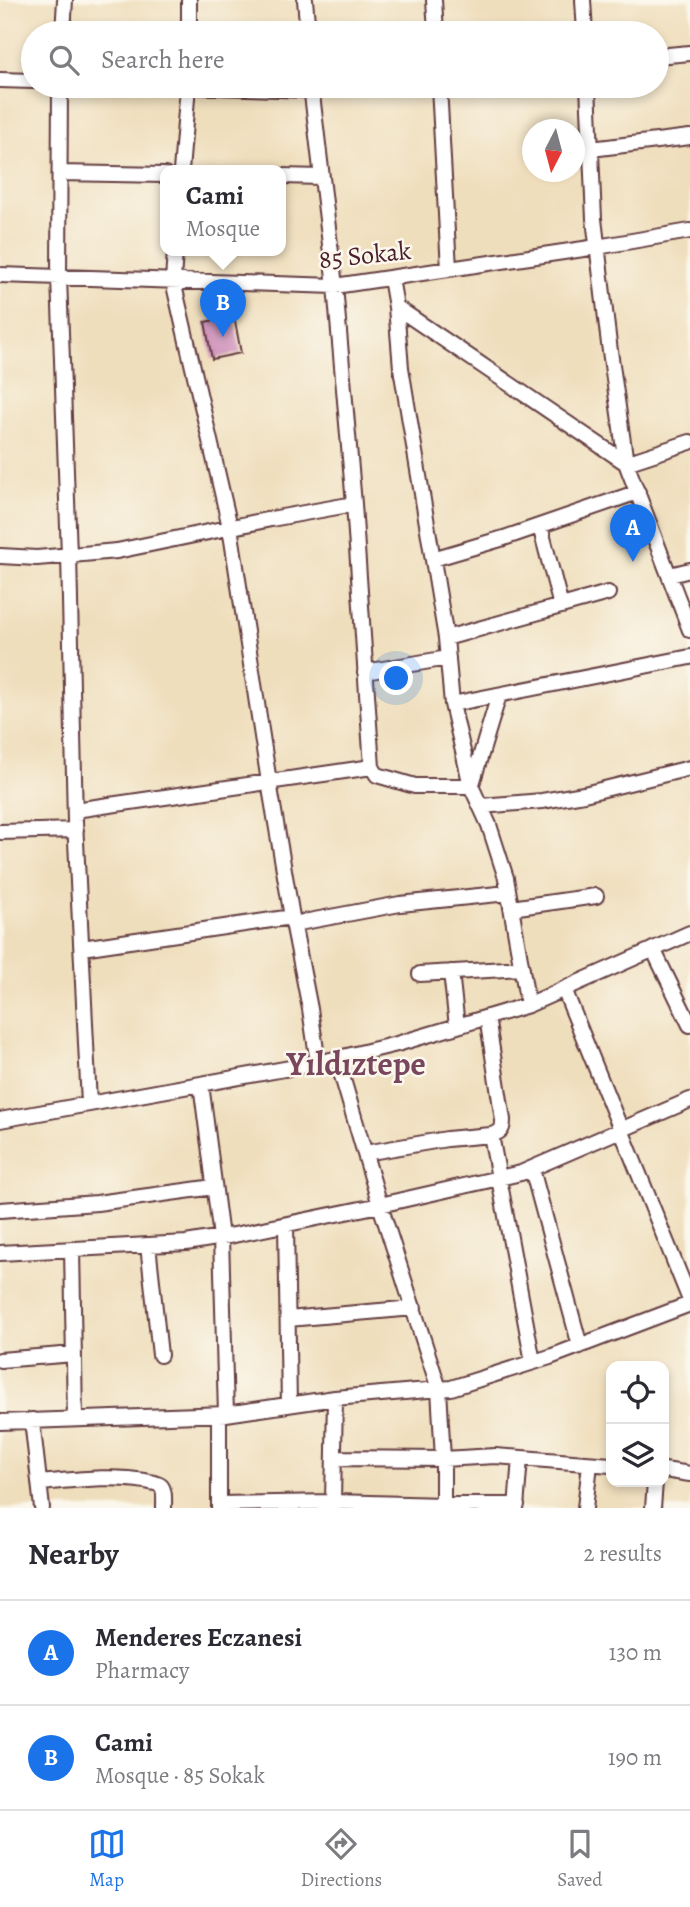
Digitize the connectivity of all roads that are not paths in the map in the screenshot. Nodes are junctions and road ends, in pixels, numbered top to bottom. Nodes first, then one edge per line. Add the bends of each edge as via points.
1 (65, 0) edge
2 (189, 0) edge
3 (305, 0) edge
4 (434, 0) edge
5 (583, 0) edge
6 (64, 21) edge
7 (188, 21) edge
8 (306, 21) edge
9 (435, 21) edge
10 (584, 21) edge
11 (690, 52) edge
12 (669, 55) edge
13 (0, 80) edge
14 (21, 81) edge
15 (60, 98) edge
16 (187, 98) edge
17 (312, 98) edge
18 (440, 98) edge
19 (589, 98) edge
20 (690, 137) edge
21 (591, 149) junction
22 (181, 165) edge
23 (60, 173) junction
24 (160, 175) edge
25 (286, 176) edge
26 (322, 177) junction
27 (690, 231) edge
28 (597, 247) junction
29 (175, 256) edge
30 (449, 269) junction
31 (0, 275) edge
32 (59, 277) junction
33 (391, 278) junction
34 (173, 281) junction
35 (335, 286) junction
36 (396, 307) junction
37 (690, 442) edge
38 (626, 463) junction
39 (638, 492) junction
40 (354, 504) junction
41 (540, 526) junction
42 (230, 527) junction
43 (69, 555) junction
44 (0, 556) edge
45 (433, 559) junction
46 (690, 570) edge
47 (670, 575) junction
48 (607, 593) dead end
49 (561, 606) junction
50 (690, 630) edge
51 (446, 638) junction
52 (690, 657) edge
53 (448, 658) junction
54 (365, 672) junction
55 (499, 695) junction
56 (452, 704) junction
57 (372, 767) junction
58 (690, 768) edge
59 (269, 782) junction
60 (471, 786) junction
61 (481, 806) junction
62 (75, 810) junction
63 (76, 830) junction
64 (0, 832) edge
65 (508, 893) junction
66 (596, 896) dead end
67 (511, 908) junction
68 (292, 920) junction
69 (690, 933) edge
70 (82, 948) junction
71 (653, 949) junction
72 (522, 968) junction
73 (451, 972) junction
74 (420, 974) dead end
75 (564, 989) junction
76 (528, 1005) junction
77 (486, 1017) junction
78 (690, 1025) edge
79 (457, 1026) junction
80 (337, 1059) junction
81 (318, 1063) junction
82 (201, 1084) junction
83 (690, 1100) edge
84 (89, 1104) junction
85 (0, 1120) edge
86 (621, 1130) junction
87 (491, 1135) junction
88 (365, 1153) junction
89 (532, 1168) junction
90 (500, 1178) junction
91 (214, 1187) junction
92 (380, 1205) junction
93 (0, 1210) edge
94 (286, 1224) junction
95 (221, 1237) junction
96 (148, 1245) junction
97 (72, 1249) junction
98 (0, 1253) edge
99 (690, 1302) edge
100 (414, 1308) junction
101 (288, 1319) junction
102 (580, 1346) junction
103 (74, 1354) junction
104 (160, 1355) dead end
105 (0, 1360) edge
106 (533, 1362) junction
107 (439, 1389) junction
108 (335, 1398) junction
109 (289, 1405) junction
110 (223, 1414) junction
111 (75, 1418) junction
112 (32, 1420) junction
113 (0, 1422) edge
114 (334, 1458) junction
115 (520, 1458) junction
116 (443, 1460) junction
117 (590, 1464) junction
118 (606, 1465) edge
119 (669, 1472) edge
120 (690, 1474) edge
121 (40, 1483) junction
122 (655, 1487) edge
123 (333, 1502) junction
124 (219, 1506) edge
125 (516, 1506) edge
126 (443, 1507) edge
127 (42, 1508) edge
128 (164, 1508) edge
129 (586, 1508) edge
130 (653, 1508) edge

1 - 6 street
2 - 7 street
3 - 8 street
4 - 9 street
5 - 10 street
11 - 12 street
13 - 14 street
15 - 23 street
16 - 22 street
17 - 26 street
18 - 30 street
19 - 21 street
20 - 21 street
21 - 28 street
23 - 24 street
23 - 32 street
25 - 26 street
26 - 35 street
27 - 28 street, 85 Sokak
28 - 30 street, 85 Sokak
28 - 38 street
29 - 34 street
30 - 33 street, 85 Sokak
31 - 32 street, 85 Sokak
32 - 34 street, 85 Sokak
32 - 43 street
33 - 35 street, 85 Sokak
33 - 36 street
34 - 35 street, 85 Sokak
34 - 42 street
35 - 40 street
36 - 38 street
36 - 45 street via 401,368
37 - 38 street
38 - 39 street
39 - 41 street
39 - 47 street
40 - 42 street
40 - 54 street
41 - 45 street
41 - 49 street
42 - 43 street via 117,551
42 - 59 street
43 - 44 street
43 - 62 street
45 - 51 street
46 - 47 street
47 - 50 street
48 - 49 street
49 - 51 street
51 - 53 street
52 - 55 street
53 - 54 street
53 - 56 street
54 - 57 street
55 - 56 street
55 - 60 street
56 - 60 street
57 - 59 street
57 - 60 street via 377,775 415,786
58 - 61 street via 542,801
59 - 62 street
59 - 68 street
60 - 61 street
61 - 65 street
62 - 63 street
63 - 64 street
63 - 70 street
65 - 67 street
65 - 68 street
66 - 67 street
67 - 72 street
68 - 70 street
68 - 81 street
69 - 71 street
70 - 84 street
71 - 75 street
71 - 78 street
72 - 73 street
72 - 76 street
73 - 74 street
73 - 79 street
75 - 76 street
75 - 86 street
76 - 77 street
77 - 79 street
77 - 87 street via 503,1120 503,1129
79 - 80 street
80 - 81 street
80 - 88 street
81 - 82 street
82 - 84 street
82 - 91 street
83 - 86 street
84 - 85 street
86 - 89 street
86 - 99 street
87 - 88 street
87 - 90 street
88 - 92 street
89 - 90 street
89 - 102 street
90 - 92 street
90 - 106 street
91 - 93 street
91 - 95 street
92 - 94 street
92 - 100 street
94 - 95 street
94 - 101 street
95 - 96 street
95 - 110 street
96 - 97 street
96 - 104 street
97 - 98 street
97 - 103 street
99 - 102 street
100 - 101 street
100 - 107 street
101 - 109 street
102 - 106 street
103 - 105 street
103 - 111 street
106 - 107 street
107 - 108 street
107 - 116 street
108 - 109 street
108 - 114 street
109 - 110 street
110 - 111 street
110 - 124 street
111 - 112 street
112 - 113 street
112 - 121 street
114 - 116 street
114 - 123 street
115 - 116 street
115 - 117 street
115 - 125 street
116 - 126 street
117 - 118 street
117 - 129 street
119 - 120 street
121 - 127 street
121 - 128 street via 111,1477 154,1483 163,1489
122 - 130 street
123 - 124 street
123 - 126 street
125 - 126 street

